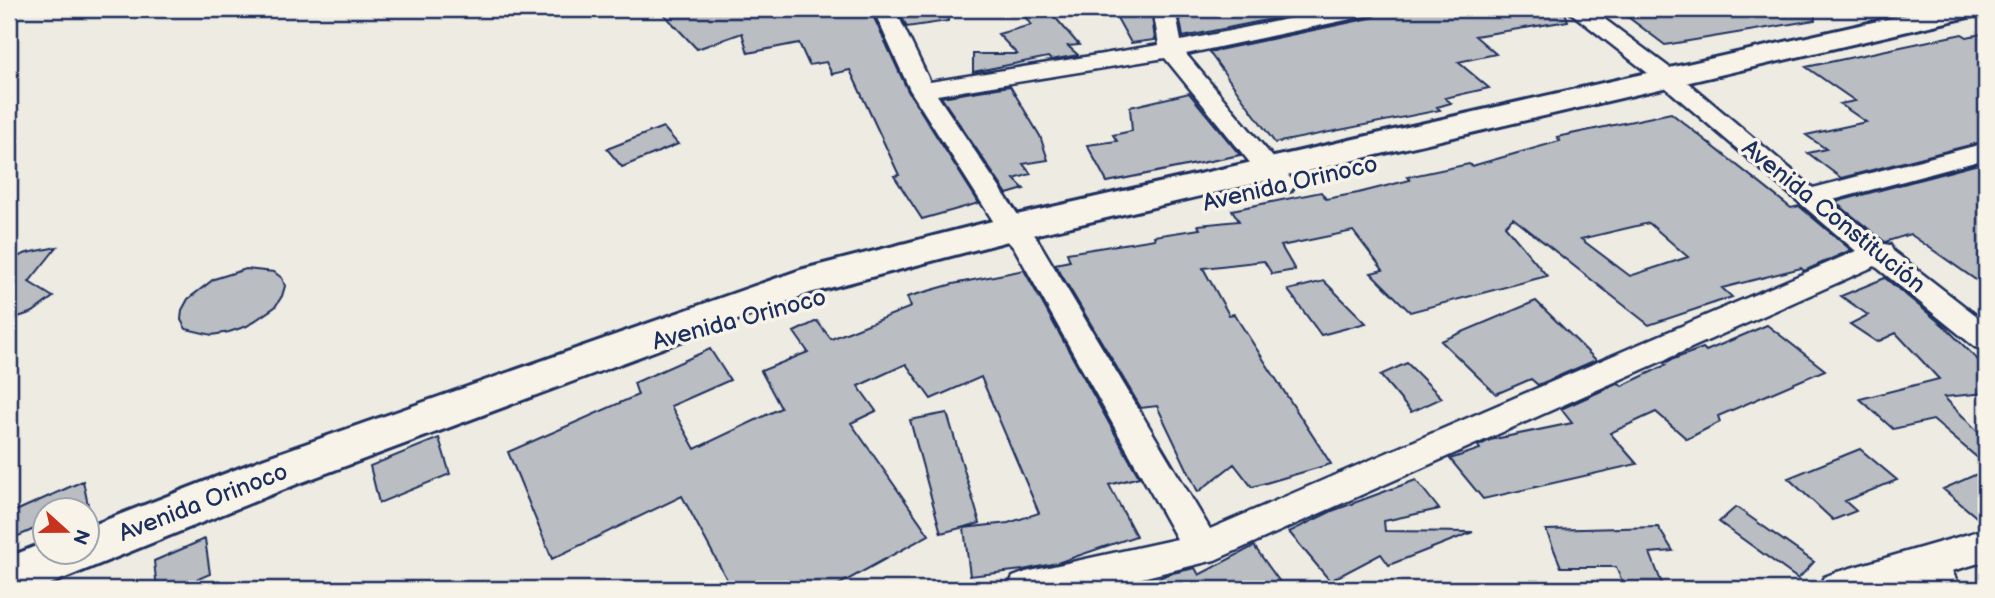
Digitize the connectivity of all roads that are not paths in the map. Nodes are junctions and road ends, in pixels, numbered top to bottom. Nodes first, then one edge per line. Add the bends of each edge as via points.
1 (884, 9) edge
2 (1164, 9) edge
3 (1365, 9) edge
4 (1577, 9) edge
5 (1968, 9) edge
6 (1986, 18) edge
7 (1171, 50) junction
8 (1675, 84) junction
9 (922, 90) junction
10 (1986, 151) edge
11 (1276, 178) junction
12 (1808, 198) junction
13 (1019, 236) junction
14 (1880, 252) junction
15 (1986, 339) edge
16 (102, 542) edge
17 (1986, 545) edge
18 (1202, 549) junction
19 (41, 566) edge
20 (1935, 575) edge
21 (9, 579) edge
22 (1026, 589) edge
23 (1837, 589) edge

1 - 9 street
2 - 7 street
3 - 7 street
4 - 8 street, Avenida Constitución
5 - 8 main road, Avenida Orinoco
6 - 8 main road, Avenida Orinoco
7 - 9 street
7 - 11 street
8 - 11 main road, Avenida Orinoco
8 - 12 street, Avenida Constitución
9 - 13 street
10 - 12 street
11 - 13 main road, Avenida Orinoco
12 - 14 street, Avenida Constitución
13 - 16 main road, Avenida Orinoco via 596,358 281,471
13 - 18 street
14 - 15 street, Avenida Constitución
14 - 18 street
17 - 20 street
18 - 22 street
19 - 21 main road
20 - 23 street

